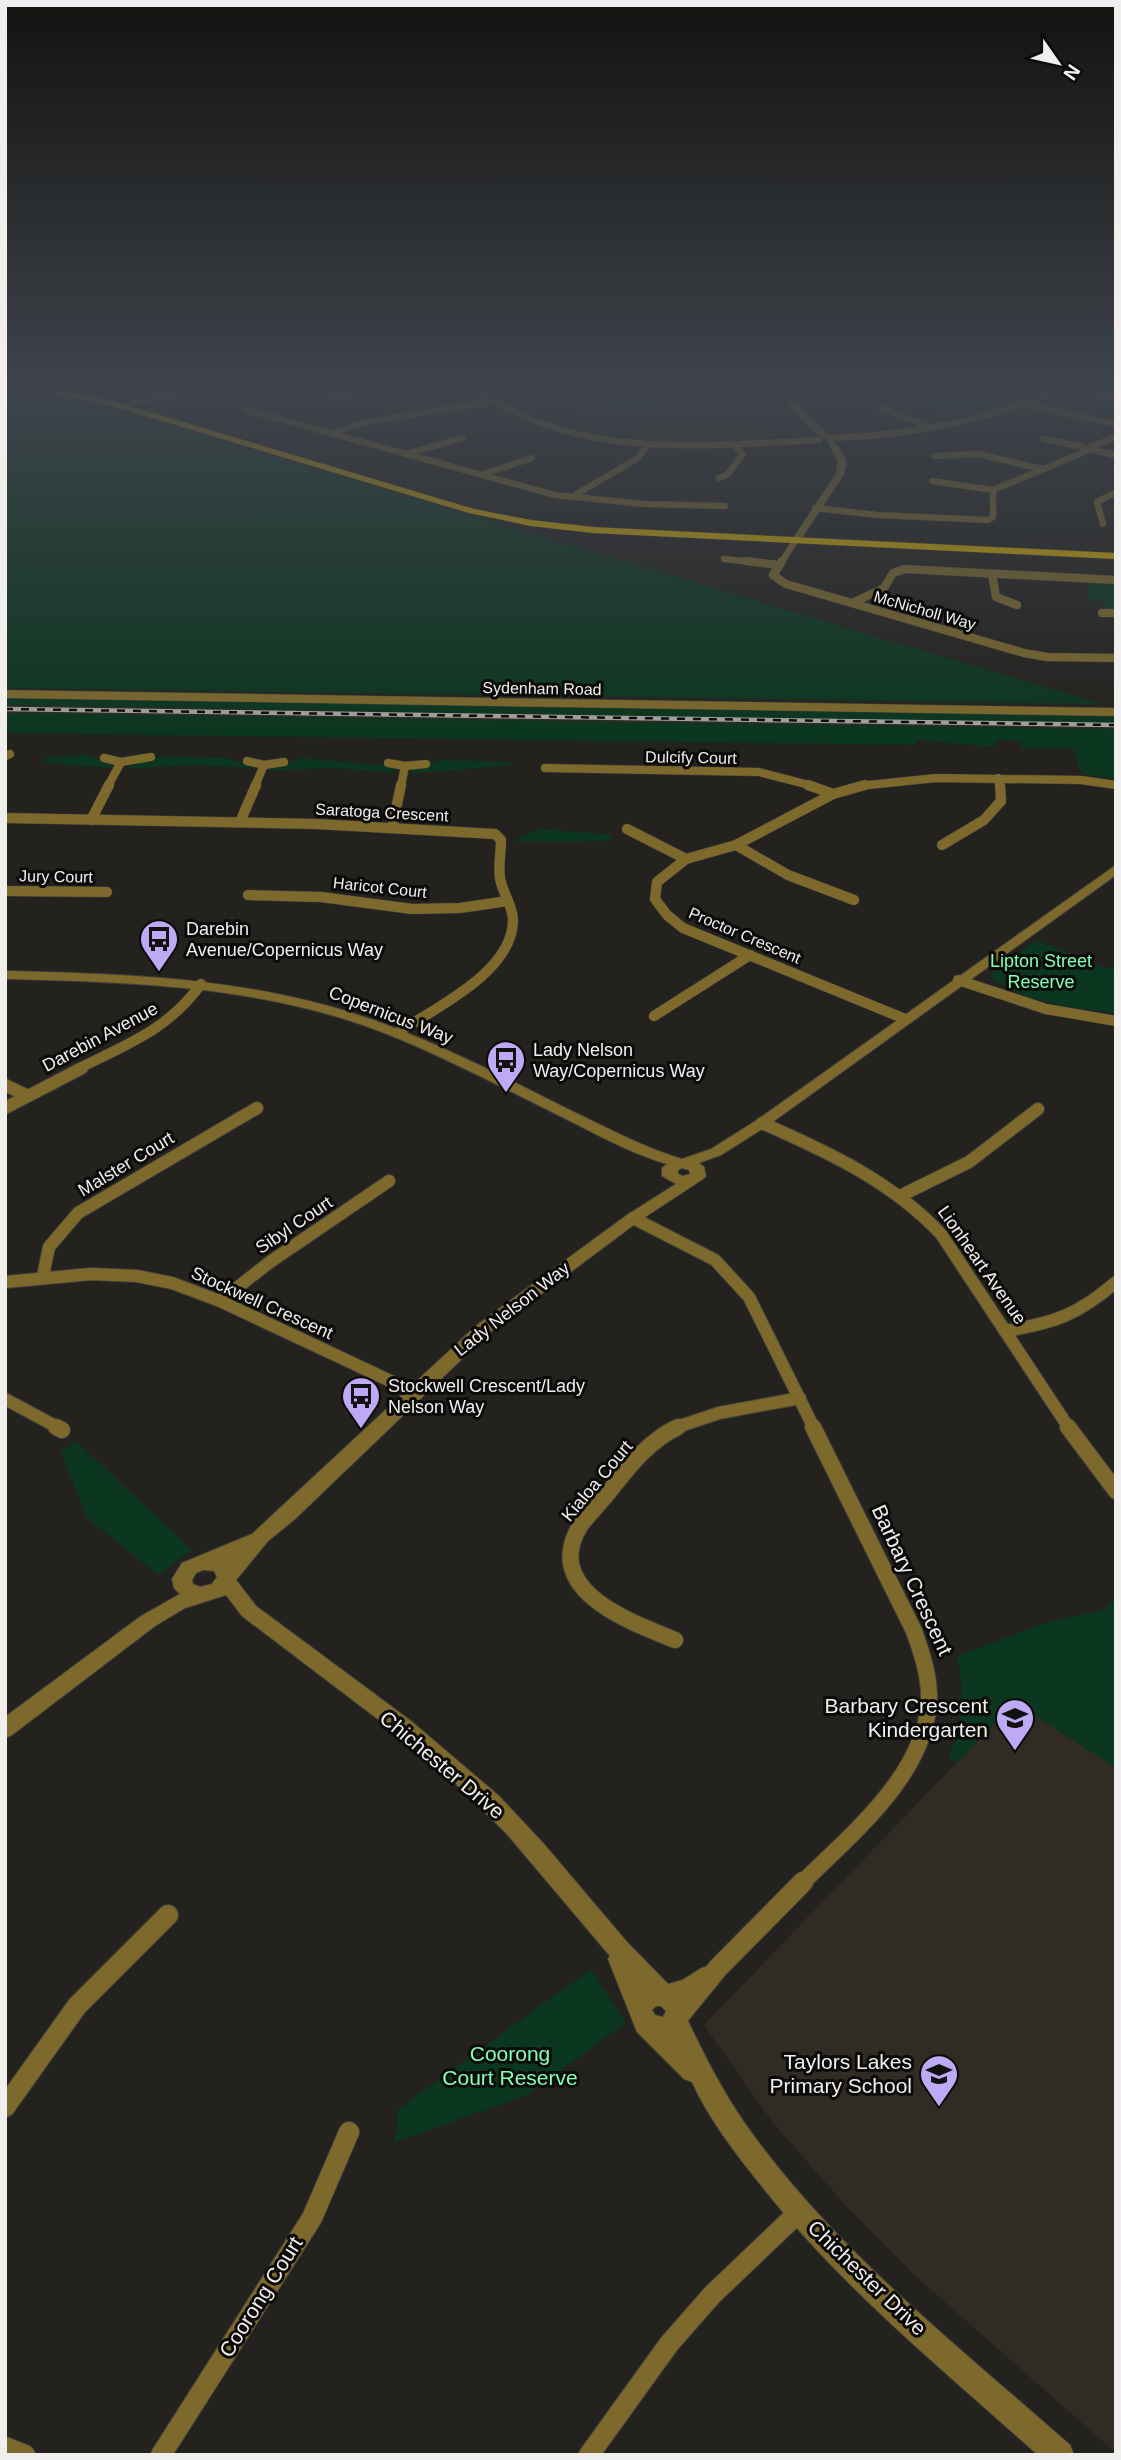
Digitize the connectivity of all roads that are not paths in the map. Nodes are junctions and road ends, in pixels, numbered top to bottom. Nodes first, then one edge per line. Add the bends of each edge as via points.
1 (442, 501) edge
2 (475, 501) edge
3 (606, 501) edge
4 (820, 501) edge
5 (993, 501) edge
6 (1099, 501) edge
7 (725, 506) dead end
8 (815, 509) junction
9 (1102, 524) dead end
10 (797, 537) junction
11 (1116, 548) edge
12 (1116, 556) edge
13 (724, 559) dead end
14 (779, 565) junction
15 (992, 574) junction
16 (1116, 580) edge
17 (852, 603) junction
18 (1017, 605) dead end
19 (1102, 613) dead end
20 (1116, 613) edge
21 (1116, 658) edge
22 (5, 694) edge
23 (1116, 710) edge
24 (151, 757) dead end
25 (104, 758) dead end
26 (247, 761) dead end
27 (121, 762) junction
28 (284, 762) dead end
29 (388, 763) dead end
30 (426, 764) dead end
31 (264, 765) junction
32 (405, 766) junction
33 (542, 768) dead end
34 (998, 778) junction
35 (1116, 785) edge
36 (833, 794) junction
37 (5, 818) edge
38 (91, 820) junction
39 (240, 822) junction
40 (392, 828) junction
41 (627, 829) dead end
42 (736, 845) junction
43 (942, 845) dead end
44 (686, 859) junction
45 (1116, 869) edge
46 (5, 891) edge
47 (107, 892) dead end
48 (248, 895) dead end
49 (854, 900) dead end
50 (508, 901) junction
51 (750, 955) junction
52 (5, 975) edge
53 (961, 978) junction
54 (201, 984) junction
55 (654, 1016) dead end
56 (905, 1018) junction
57 (1116, 1021) edge
58 (397, 1034) junction
59 (5, 1085) edge
60 (28, 1096) junction
61 (5, 1108) edge
62 (257, 1108) dead end
63 (1038, 1109) dead end
64 (762, 1123) junction
65 (676, 1169) junction
66 (696, 1177) junction
67 (389, 1181) dead end
68 (902, 1195) junction
69 (649, 1207) junction
70 (633, 1218) junction
71 (43, 1276) junction
72 (5, 1282) edge
73 (1116, 1282) edge
74 (220, 1301) junction
75 (1005, 1331) junction
76 (414, 1392) junction
77 (800, 1398) junction
78 (5, 1399) edge
79 (62, 1430) dead end
80 (1116, 1490) edge
81 (261, 1536) junction
82 (201, 1562) junction
83 (183, 1579) junction
84 (227, 1579) junction
85 (203, 1595) junction
86 (248, 1611) junction
87 (148, 1621) junction
88 (675, 1640) dead end
89 (5, 1728) edge
90 (168, 1915) dead end
91 (612, 1944) junction
92 (718, 1968) junction
93 (664, 1994) junction
94 (645, 2017) junction
95 (677, 2019) junction
96 (700, 2077) junction
97 (5, 2107) edge
98 (349, 2132) dead end
99 (799, 2212) junction
100 (5, 2446) edge
101 (24, 2455) edge
102 (161, 2455) edge
103 (589, 2455) edge
104 (1060, 2455) edge

1 - 10 main road via 501,518 577,529
2 - 10 main road via 517,513 595,523
3 - 7 street
4 - 8 street
5 - 8 street via 992,519
6 - 9 street
8 - 10 street
10 - 11 main road
10 - 12 main road
10 - 14 street
13 - 14 street
14 - 17 street, McNicholl Way via 772,575 780,582
15 - 16 street
15 - 17 street via 900,570 892,573 884,587
15 - 18 street via 996,597
17 - 21 street, McNicholl Way via 1035,655
19 - 20 street
22 - 23 street, Sydenham Road
24 - 27 street
25 - 27 street
26 - 31 street
27 - 38 street
28 - 31 street
29 - 32 street
30 - 32 street
31 - 39 street
32 - 40 street
33 - 36 street, Dulcify Court via 759,772
34 - 35 street, Proctor Crescent
34 - 36 street, Proctor Crescent via 912,778
34 - 43 street via 1000,806
36 - 42 street, Proctor Crescent
37 - 38 street, Saratoga Crescent
38 - 39 street, Saratoga Crescent
39 - 40 street, Saratoga Crescent
40 - 50 street, Saratoga Crescent via 495,834 501,840 500,879
41 - 44 street
42 - 44 street, Proctor Crescent
42 - 49 street via 788,875
44 - 51 street, Proctor Crescent via 657,882 655,899 683,928
45 - 53 street, Lady Nelson Way
46 - 47 street, Jury Court
48 - 50 street, Haricot Court via 321,897 412,909
50 - 58 street, Saratoga Crescent via 513,929 497,963
51 - 55 street
51 - 56 street, Proctor Crescent
52 - 54 street, Copernicus Way
53 - 56 street, Lady Nelson Way
53 - 57 street via 1046,1009
54 - 58 street, Copernicus Way via 306,1003
54 - 60 street, Darebin Avenue via 183,1009 161,1026
56 - 64 street, Lady Nelson Way
58 - 65 street, Copernicus Way
59 - 60 street
60 - 61 street, Darebin Avenue
62 - 71 street, Malster Court via 78,1213 49,1247
63 - 68 street via 969,1162
64 - 65 street, Lady Nelson Way via 716,1152
64 - 66 street, Lady Nelson Way
64 - 68 street, Lionheart Avenue via 871,1174
65 - 66 street via 683,1181
65 - 69 street, Lady Nelson Way
66 - 69 street, Lady Nelson Way
67 - 74 street, Sibyl Court
68 - 75 street, Lionheart Avenue via 941,1234
69 - 70 street, Lady Nelson Way
70 - 76 street, Lady Nelson Way via 483,1329
70 - 77 street, Barbary Crescent via 715,1260 735,1277
71 - 72 street, Stockwell Crescent
71 - 74 street, Stockwell Crescent via 137,1276
73 - 75 street via 1083,1311 1058,1323
74 - 76 street, Stockwell Crescent
75 - 80 street, Lionheart Avenue via 1088,1457
76 - 81 street, Lady Nelson Way
77 - 88 street, Kialoa Court via 698,1419 674,1429 651,1446 574,1538 572,1571 588,1595 609,1610
77 - 92 street, Barbary Crescent via 924,1652 930,1675 929,1714 914,1756 885,1797
78 - 79 street
81 - 82 street, Lady Nelson Way
81 - 84 street, Lady Nelson Way
82 - 83 street via 189,1568
82 - 84 street via 220,1565
83 - 85 street via 184,1588
83 - 87 street
84 - 85 street via 219,1590
84 - 86 street, Chichester Drive
85 - 86 street, Chichester Drive
85 - 87 street
86 - 91 street, Chichester Drive via 430,1750 490,1802 538,1852
87 - 89 street
90 - 97 street via 77,2006
91 - 93 street, Chichester Drive
91 - 94 street, Chichester Drive
92 - 93 street, Barbary Crescent via 693,1986
92 - 95 street, Barbary Crescent
93 - 94 street via 651,1995
93 - 95 street via 678,2006
94 - 95 street via 668,2028
94 - 96 street, Chichester Drive
95 - 96 street, Chichester Drive
96 - 99 street, Chichester Drive
98 - 102 street, Coorong Court via 312,2218
99 - 103 street via 668,2344
99 - 104 street, Chichester Drive
100 - 101 street

